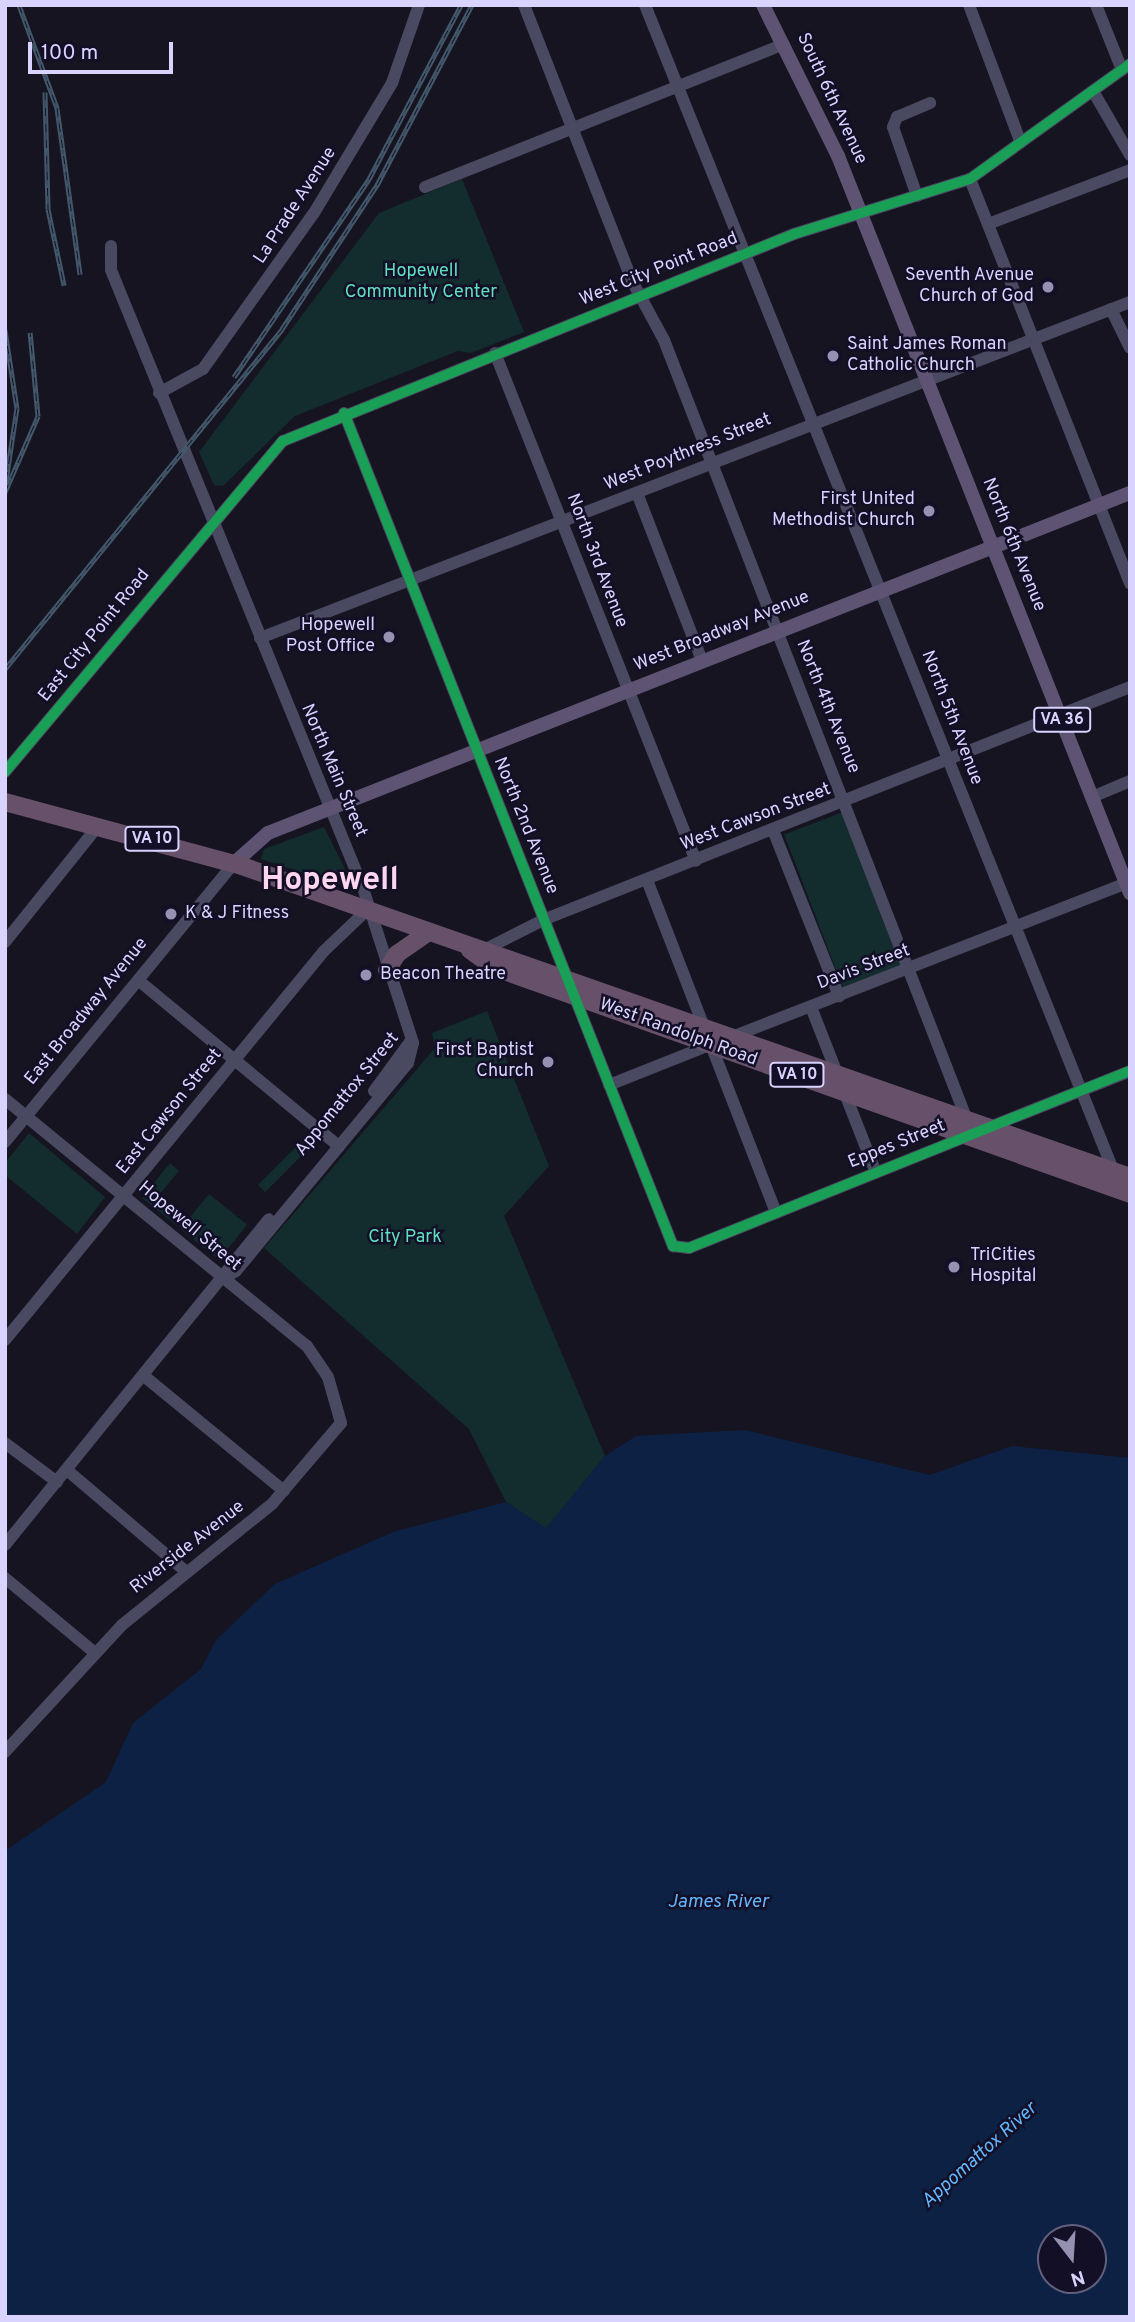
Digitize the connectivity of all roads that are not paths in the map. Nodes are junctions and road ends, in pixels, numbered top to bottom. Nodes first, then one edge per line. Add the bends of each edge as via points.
1 (419, 5) edge
2 (524, 5) edge
3 (645, 5) edge
4 (763, 5) edge
5 (969, 5) edge
6 (1096, 5) edge
7 (784, 44) junction
8 (1126, 67) edge
9 (677, 87) junction
10 (1093, 91) junction
11 (930, 103) dead end
12 (572, 129) junction
13 (1021, 143) junction
14 (1130, 155) edge
15 (1130, 170) edge
16 (970, 178) junction
17 (425, 187) dead end
18 (917, 196) junction
19 (860, 211) junction
20 (988, 224) junction
21 (111, 246) dead end
22 (746, 254) junction
23 (641, 295) junction
24 (1130, 302) edge
25 (1111, 309) junction
26 (1033, 338) junction
27 (1130, 348) edge
28 (495, 353) junction
29 (925, 379) junction
30 (159, 393) junction
31 (344, 413) junction
32 (816, 421) junction
33 (712, 463) junction
34 (637, 493) junction
35 (1130, 494) edge
36 (1099, 505) junction
37 (211, 521) junction
38 (562, 522) junction
39 (993, 547) junction
40 (409, 583) junction
41 (1130, 583) edge
42 (883, 590) junction
43 (778, 631) junction
44 (260, 638) junction
45 (702, 661) junction
46 (1130, 687) edge
47 (628, 690) junction
48 (1060, 715) junction
49 (476, 750) junction
50 (949, 760) junction
51 (5, 772) edge
52 (1130, 781) edge
53 (1092, 797) junction
54 (5, 802) edge
55 (846, 802) junction
56 (330, 809) junction
57 (97, 826) junction
58 (774, 830) junction
59 (696, 861) junction
60 (233, 864) junction
61 (647, 880) junction
62 (1129, 886) edge
63 (366, 911) junction
64 (543, 920) junction
65 (1015, 928) junction
66 (427, 933) junction
67 (5, 942) edge
68 (474, 951) junction
69 (911, 968) junction
70 (387, 971) junction
71 (566, 976) junction
72 (138, 980) junction
73 (574, 995) junction
74 (839, 996) junction
75 (811, 1007) junction
76 (704, 1026) junction
77 (734, 1037) junction
78 (412, 1038) joint
79 (711, 1044) junction
80 (234, 1061) junction
81 (1130, 1071) edge
82 (838, 1073) junction
83 (609, 1085) junction
84 (1080, 1090) junction
85 (845, 1092) junction
86 (5, 1099) edge
87 (26, 1116) junction
88 (989, 1127) junction
89 (969, 1128) junction
90 (5, 1142) edge
91 (336, 1143) junction
92 (1112, 1170) junction
93 (876, 1173) junction
94 (1129, 1188) edge
95 (123, 1196) junction
96 (776, 1213) junction
97 (677, 1249) joint
98 (223, 1279) junction
99 (5, 1340) edge
100 (144, 1377) junction
101 (334, 1394) joint
102 (5, 1443) edge
103 (67, 1469) junction
104 (57, 1482) junction
105 (284, 1492) junction
106 (5, 1545) edge
107 (184, 1570) junction
108 (5, 1578) edge
109 (95, 1653) junction
110 (7, 1746) edge

1 - 30 street, La Prade Avenue via 393,83 314,213 203,369
2 - 12 street, North 4th Avenue
3 - 9 street, North 5th Avenue
4 - 7 main road, South 6th Avenue
5 - 13 street
6 - 8 street
7 - 9 street
7 - 19 main road, South 6th Avenue
8 - 10 street, West City Point Road
9 - 12 street
9 - 22 street, North 5th Avenue
10 - 13 street, West City Point Road
10 - 14 street
11 - 18 street via 897,117 893,127
12 - 17 street
12 - 23 street, North 4th Avenue
13 - 16 street, West City Point Road
15 - 20 street
16 - 18 street, West City Point Road
16 - 20 street
18 - 19 street, West City Point Road
19 - 22 street, West City Point Road
19 - 29 main road, North 6th Avenue
20 - 26 street
21 - 30 street, North Main Street via 111,270
22 - 23 street, West City Point Road
22 - 32 street, North 5th Avenue
23 - 28 street, West City Point Road
23 - 33 street, North 4th Avenue
24 - 25 street, West Poythress Street
25 - 26 street, West Poythress Street
25 - 27 street
26 - 29 street, West Poythress Street
26 - 36 street
28 - 31 street, West City Point Road
28 - 38 street, North 3rd Avenue
29 - 32 street, West Poythress Street
29 - 39 main road, North 6th Avenue
30 - 37 street, North Main Street
31 - 37 street, West City Point Road via 274,448
31 - 40 street, North 2nd Avenue
32 - 33 street, West Poythress Street
32 - 42 street, North 5th Avenue
33 - 34 street, West Poythress Street
33 - 43 street, North 4th Avenue
34 - 38 street, West Poythress Street
34 - 45 street
35 - 36 main road, West Broadway Avenue
36 - 39 main road, West Broadway Avenue
36 - 41 street
37 - 44 street, North Main Street
37 - 51 street, East City Point Road
38 - 40 street, West Poythress Street
38 - 47 street, North 3rd Avenue
39 - 42 main road, West Broadway Avenue
39 - 48 main road, North 6th Avenue / VA 36
40 - 44 street, West Poythress Street
40 - 49 street, North 2nd Avenue
42 - 43 main road, West Broadway Avenue
42 - 50 street, North 5th Avenue
43 - 45 main road, West Broadway Avenue
43 - 55 street, North 4th Avenue
44 - 56 street, North Main Street
45 - 47 main road, West Broadway Avenue
46 - 48 street, West Cawson Street
47 - 49 main road, West Broadway Avenue
47 - 59 street, North 3rd Avenue
48 - 50 street, West Cawson Street
48 - 53 main road, North 6th Avenue / VA 36
49 - 56 main road, West Broadway Avenue
49 - 64 street, North 2nd Avenue
50 - 55 street, West Cawson Street
50 - 65 street, North 5th Avenue
52 - 53 street
53 - 62 main road, North 6th Avenue / VA 36
54 - 57 highway, VA 10
55 - 58 street, West Cawson Street
55 - 69 street, North 4th Avenue
56 - 60 main road, East Broadway Avenue via 257,840
56 - 63 street, North Main Street
57 - 60 highway, VA 10
57 - 67 street
58 - 59 street, West Cawson Street
58 - 74 street
59 - 61 street, West Cawson Street
60 - 63 highway, VA 10
60 - 72 street, East Broadway Avenue
61 - 64 street, West Cawson Street
61 - 76 street
62 - 65 street, Davis Street
63 - 66 highway, West Randolph Road / VA 10
63 - 70 street, North Main Street
63 - 80 street, East Cawson Street
64 - 68 street, West Cawson Street
64 - 71 street, North 2nd Avenue
65 - 69 street, Davis Street
65 - 84 street, North 5th Avenue
66 - 68 highway, West Randolph Road / VA 10
66 - 70 highway via 397,954
68 - 71 highway, West Randolph Road / VA 10
68 - 73 highway, West Randolph Road / VA 10
69 - 74 street, Davis Street
69 - 89 street, North 4th Avenue
70 - 78 street, North Main Street
71 - 73 street, North 2nd Avenue
71 - 76 highway, West Randolph Road / VA 10
72 - 80 street
72 - 87 street, East Broadway Avenue
73 - 79 highway, West Randolph Road / VA 10
73 - 83 street, North 2nd Avenue
74 - 75 street, Davis Street
75 - 77 street, Davis Street
75 - 82 street
76 - 77 highway, West Randolph Road / VA 10
76 - 79 street
77 - 79 street, Davis Street
77 - 82 highway, West Randolph Road / VA 10
78 - 91 street, Appomattox Street via 408,1063
79 - 83 street, Davis Street
79 - 85 highway, West Randolph Road / VA 10
79 - 96 street
80 - 91 street
80 - 95 street, East Cawson Street
81 - 84 street
82 - 85 street
82 - 89 highway, West Randolph Road / VA 10
83 - 97 street, North 2nd Avenue
84 - 88 street
84 - 92 street, North 5th Avenue
85 - 89 highway, West Randolph Road / VA 10
85 - 93 street
86 - 87 street, Hopewell Street
87 - 90 street, East Broadway Avenue
87 - 95 street, Hopewell Street
88 - 89 highway, West Randolph Road / VA 10
88 - 92 highway, West Randolph Road / VA 10
89 - 93 street, Eppes Street
89 - 94 highway, West Randolph Road / VA 10
91 - 98 street, Appomattox Street
92 - 94 highway, West Randolph Road / VA 10
93 - 96 street, Eppes Street
95 - 98 street, Hopewell Street
95 - 99 street, East Cawson Street
96 - 97 street, Eppes Street
98 - 100 street, Appomattox Street
98 - 101 street, Hopewell Street via 307,1346 322,1362
100 - 103 street, Appomattox Street
100 - 105 street
101 - 105 street, Riverside Avenue via 338,1434
102 - 104 street
103 - 104 street, Appomattox Street
103 - 107 street
104 - 106 street, Appomattox Street
105 - 107 street, Riverside Avenue
107 - 109 street, Riverside Avenue
108 - 109 street
109 - 110 street, Riverside Avenue

